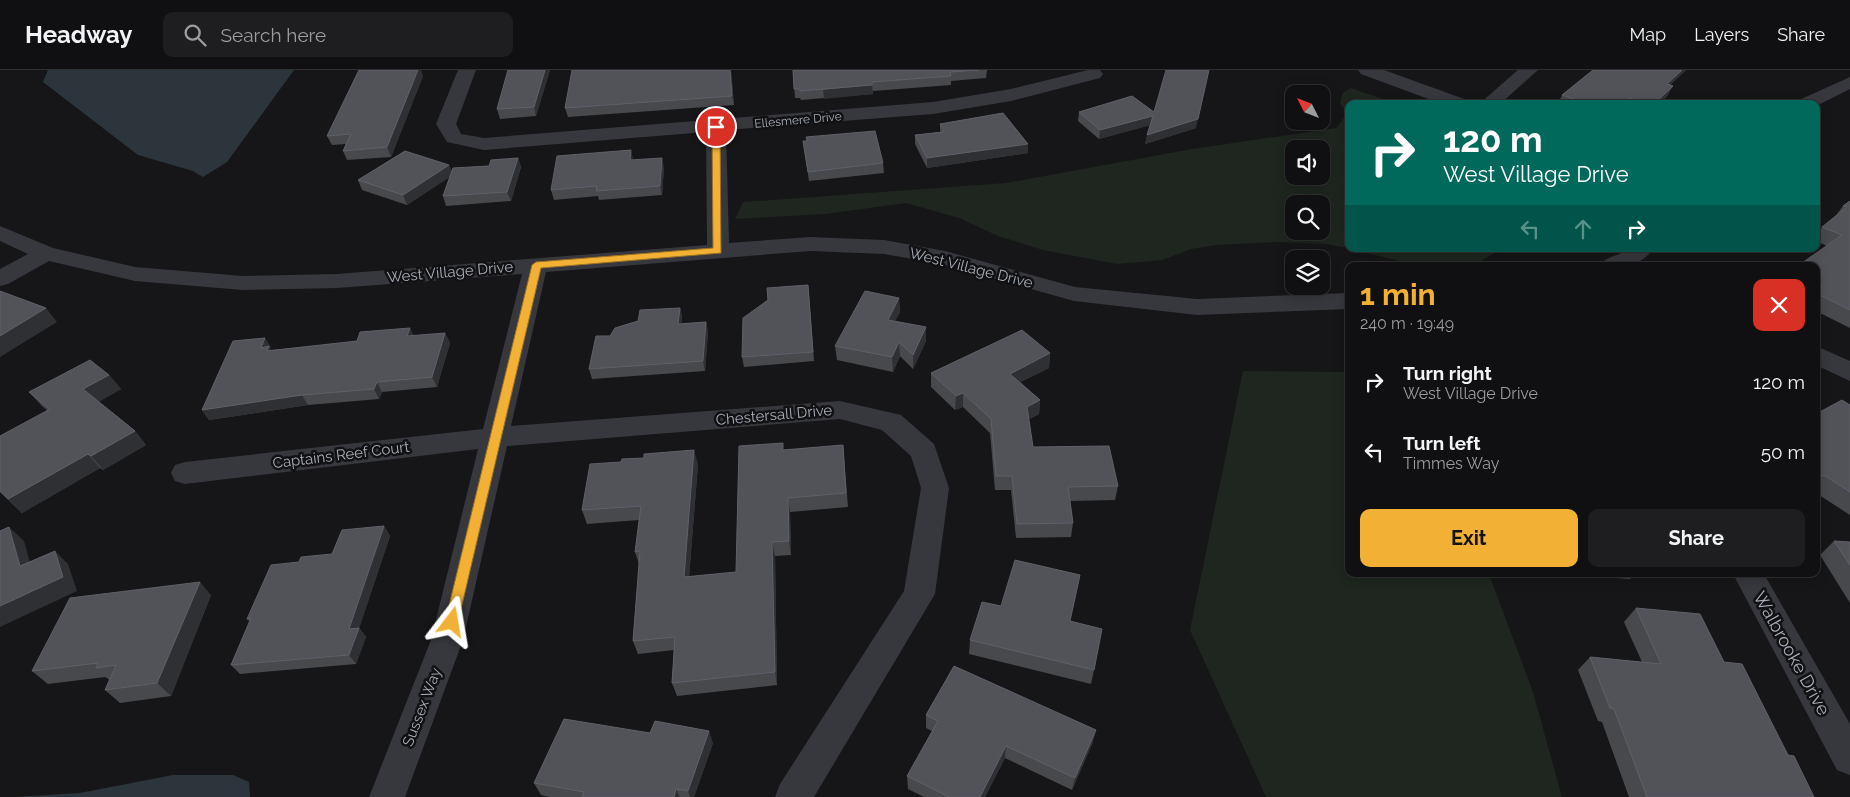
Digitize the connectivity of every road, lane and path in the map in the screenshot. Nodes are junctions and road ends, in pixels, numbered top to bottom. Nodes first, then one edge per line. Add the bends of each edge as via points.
1 (466, 70) edge
2 (1367, 70) edge
3 (1529, 70) edge
4 (1094, 74) dead end
5 (1850, 82) edge
6 (1449, 100) edge
7 (1493, 100) edge
8 (1814, 100) edge
9 (716, 127) junction
10 (0, 233) edge
11 (718, 251) junction
12 (46, 253) junction
13 (536, 265) junction
14 (0, 279) edge
15 (1345, 301) edge
16 (1820, 356) edge
17 (1850, 372) edge
18 (497, 437) junction
19 (186, 473) dead end
20 (1750, 577) edge
21 (1845, 740) edge
22 (387, 797) edge
23 (793, 797) edge

1 - 9 street, Ellesmere Drive via 446,124 454,138 484,144
2 - 6 street
3 - 7 street
4 - 9 street, Ellesmere Drive via 1011,95 934,108
5 - 8 street
9 - 11 street
10 - 12 street, West Village Drive
11 - 13 street, West Village Drive
11 - 15 street, West Village Drive via 810,244 884,247 945,258 1074,294 1197,306
12 - 13 street, West Village Drive via 136,274 243,283 337,281
12 - 14 street
13 - 18 street, Sussex Way
16 - 17 street
18 - 19 street, Captains Reef Court
18 - 22 street, Sussex Way via 447,640
18 - 23 street, Chestersall Drive via 840,410 891,422 924,451 934,488 919,594
20 - 21 street, Walbrooke Drive

